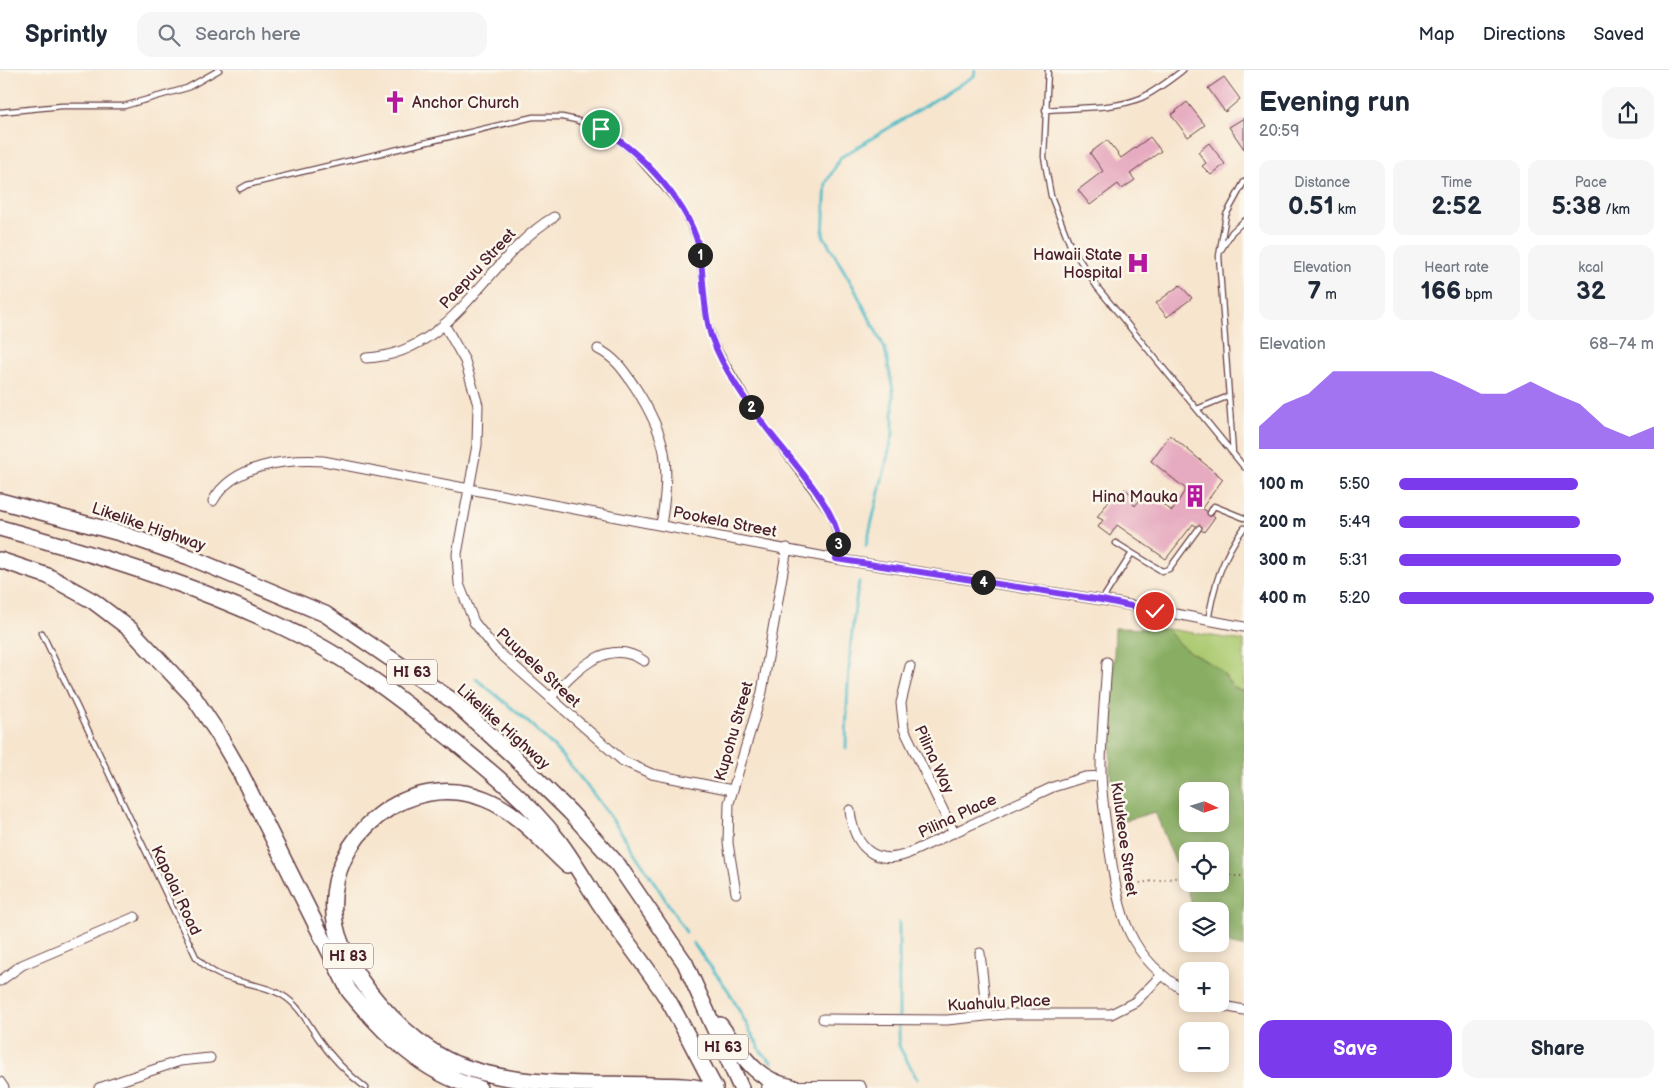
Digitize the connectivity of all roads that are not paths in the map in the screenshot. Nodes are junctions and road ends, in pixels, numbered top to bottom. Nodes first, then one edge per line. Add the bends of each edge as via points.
1 (220, 70) edge
2 (1048, 70) edge
3 (1184, 70) edge
4 (1045, 110) junction
5 (0, 112) edge
6 (1244, 182) edge
7 (240, 189) dead end
8 (554, 216) dead end
9 (1244, 221) edge
10 (1219, 256) junction
11 (444, 324) junction
12 (598, 349) dead end
13 (366, 358) dead end
14 (1229, 396) junction
15 (1197, 409) junction
16 (1233, 454) junction
17 (1244, 467) edge
18 (469, 488) junction
19 (0, 501) edge
20 (213, 501) dead end
21 (1210, 513) dead end
22 (1244, 518) edge
23 (661, 525) junction
24 (0, 528) edge
25 (1198, 528) dead end
26 (1244, 528) edge
27 (1116, 543) dead end
28 (787, 548) junction
29 (1132, 554) junction
30 (836, 559) junction
31 (0, 560) edge
32 (1102, 600) junction
33 (1208, 621) junction
34 (1244, 627) edge
35 (42, 633) dead end
36 (644, 661) dead end
37 (1107, 662) dead end
38 (910, 666) dead end
39 (550, 698) junction
40 (1101, 776) junction
41 (732, 790) junction
42 (850, 810) dead end
43 (954, 832) junction
44 (585, 882) junction
45 (736, 894) dead end
46 (135, 917) dead end
47 (980, 953) dead end
48 (1162, 975) junction
49 (0, 981) edge
50 (1179, 987) edge
51 (705, 1006) junction
52 (1229, 1007) edge
53 (1244, 1010) edge
54 (987, 1016) junction
55 (823, 1020) dead end
56 (210, 1058) dead end
57 (0, 1082) edge
58 (792, 1087) junction
59 (4, 1088) edge
60 (99, 1088) edge
61 (366, 1088) edge
62 (479, 1088) edge
63 (700, 1088) edge
64 (715, 1088) edge
65 (741, 1088) edge
66 (769, 1088) edge
67 (859, 1088) edge

1 - 5 lane via 187,88 124,106 62,106
2 - 4 lane
3 - 4 lane via 1135,100
4 - 15 lane via 1043,138 1047,177 1070,245 1087,274
6 - 10 lane via 1226,215
7 - 30 lane via 285,175 547,116 589,124 623,143 675,198 688,218 697,241 708,322 715,344 756,414 832,516 838,542
8 - 11 street, Paepuu Street via 524,238
9 - 10 lane via 1226,239
10 - 14 lane
11 - 13 street, Paepuu Street via 404,351
11 - 18 street, Puupele Street via 466,360 478,405 477,445
12 - 23 street via 621,366 646,402 658,428 667,478
14 - 15 lane
14 - 16 lane
15 - 16 lane
16 - 17 lane
18 - 20 street, Pookela Street via 330,462 294,461 267,465 243,474 225,485
18 - 23 street, Pookela Street
18 - 39 street, Puupele Street via 457,554 463,598 488,642
19 - 51 highway, Likelike Highway / HI 63 via 120,533 255,584 325,614 421,678 453,701 512,755 618,865 685,963
21 - 22 lane via 1214,506
23 - 28 street, Pookela Street
24 - 44 highway, HI 63 via 162,576 309,640 433,724 497,776 557,839
25 - 29 lane via 1169,569 1162,571
26 - 33 lane via 1219,571
27 - 29 lane
28 - 30 street, Pookela Street
28 - 41 street, Kupohu Street via 762,692
29 - 32 lane
30 - 32 street, Pookela Street
31 - 62 highway via 48,576 92,601 130,629 179,679 206,714 240,772 349,991 402,1049 434,1071
32 - 33 street, Pookela Street
33 - 34 street, Pookela Street
35 - 61 lane, Kapalai Road via 196,956 223,978 275,991 290,1000 332,1056
36 - 39 street via 623,652 599,657 578,668
37 - 40 street, Kulukeoe Street
38 - 43 street, Pilina Way via 901,703 904,729
39 - 41 street, Puupele Street via 615,756 631,766 652,774
40 - 43 street, Pilina Place via 1085,777 1053,787
40 - 48 street, Kulukeoe Street via 1117,901 1128,930 1144,956
41 - 45 street, Kupohu Street via 727,830
42 - 43 street, Pilina Place via 852,826 861,844 885,858 900,857
44 - 63 highway, HI 83 via 512,814 485,799 458,793 427,794 398,802 375,818 354,840 341,862 334,915 344,950 365,987 391,1018 423,1044 455,1063 496,1077 538,1082
44 - 64 highway, HI 63 via 659,986
46 - 49 street via 22,965
47 - 54 street
48 - 50 street, Kulukeoe Street
48 - 54 street, Kuahulu Place via 1135,1002 1111,1014
51 - 58 highway via 749,1065 775,1084
51 - 65 highway, Likelike Highway / HI 63
52 - 53 street
54 - 55 street, Kuahulu Place via 947,1020
56 - 60 street via 180,1061
57 - 59 street
58 - 66 main road
58 - 67 main road

